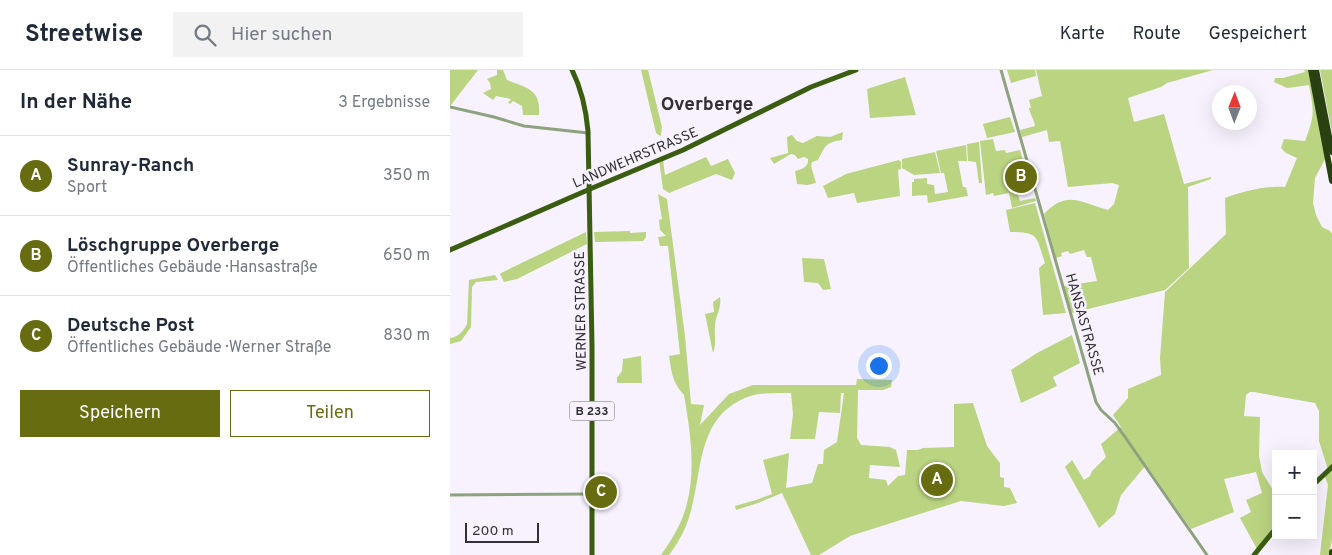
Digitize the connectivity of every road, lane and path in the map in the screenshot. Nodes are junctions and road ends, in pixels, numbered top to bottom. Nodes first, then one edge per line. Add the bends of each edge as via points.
1 (572, 70) edge
2 (856, 70) edge
3 (1001, 70) edge
4 (1311, 70) edge
5 (1316, 70) edge
6 (450, 107) edge
7 (588, 133) junction
8 (1332, 152) edge
9 (589, 178) junction
10 (1332, 181) edge
11 (602, 184) junction
12 (590, 189) junction
13 (579, 194) junction
14 (590, 202) junction
15 (450, 250) edge
16 (1332, 467) edge
17 (1317, 481) edge
18 (592, 494) junction
19 (450, 495) edge
20 (1272, 533) edge
21 (592, 555) edge
22 (1207, 555) edge
23 (1254, 555) edge

1 - 7 main road, WERNER STRASSE / B 233 via 585,106
2 - 11 main road, LANDWEHRSTRASSE via 811,87 683,150
3 - 22 street, HANSASTRASSE via 1097,405 1115,423
4 - 10 highway
5 - 8 highway
6 - 7 street via 524,126
7 - 9 main road, WERNER STRASSE / B 233
9 - 11 main road
9 - 12 main road, WERNER STRASSE / B 233
9 - 13 main road
11 - 12 main road, LANDWEHRSTRASSE
12 - 13 main road, LANDWEHRSTRASSE
12 - 14 main road, WERNER STRASSE / B 233
13 - 14 main road
13 - 15 main road, LANDWEHRSTRASSE
14 - 18 main road, WERNER STRASSE / B 233
16 - 17 main road
18 - 19 street
18 - 21 main road, WERNER STRASSE / B 233
20 - 23 main road

